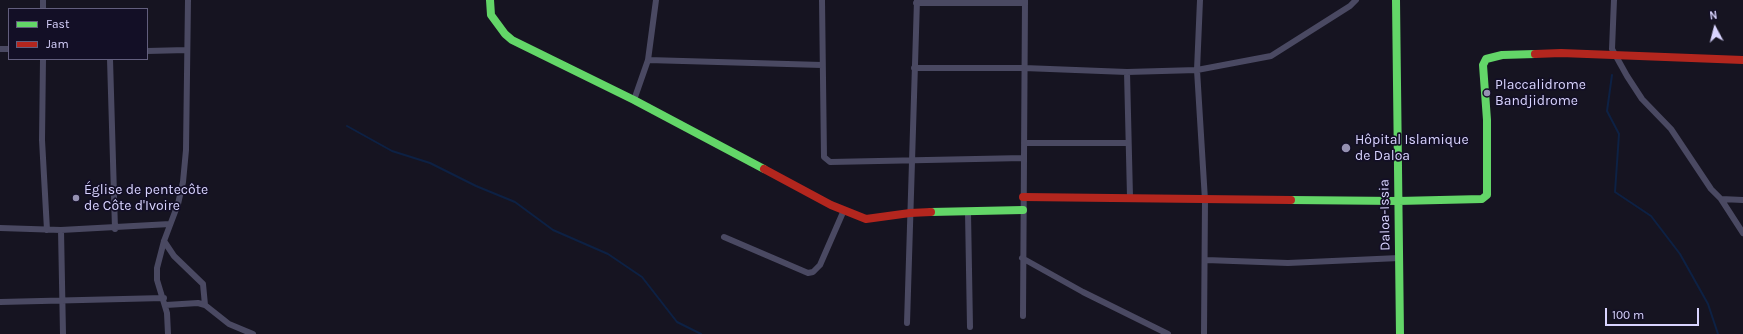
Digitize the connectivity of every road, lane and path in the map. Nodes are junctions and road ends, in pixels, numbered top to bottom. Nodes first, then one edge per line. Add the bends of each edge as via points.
1 (188, 0) edge
2 (490, 0) edge
3 (656, 0) edge
4 (822, 0) edge
5 (1200, 0) edge
6 (1356, 0) edge
7 (1396, 0) edge
8 (1614, 0) edge
9 (916, 2) edge
10 (1025, 2) edge
11 (187, 50) junction
12 (148, 51) edge
13 (1615, 54) junction
14 (43, 60) edge
15 (110, 60) edge
16 (648, 60) junction
17 (1743, 60) edge
18 (822, 65) junction
19 (914, 68) junction
20 (1024, 68) junction
21 (1197, 70) junction
22 (1127, 72) junction
23 (634, 100) junction
24 (1128, 142) junction
25 (1024, 143) junction
26 (1024, 158) junction
27 (911, 160) junction
28 (1023, 197) junction
29 (1130, 197) junction
30 (1721, 199) junction
31 (1205, 200) junction
32 (1743, 200) edge
33 (1398, 201) junction
34 (844, 210) junction
35 (1023, 210) junction
36 (968, 212) junction
37 (910, 213) junction
38 (170, 224) junction
39 (0, 228) edge
40 (115, 229) junction
41 (47, 230) junction
42 (61, 230) junction
43 (1743, 233) edge
44 (724, 237) dead end
45 (164, 241) junction
46 (1022, 258) junction
47 (1399, 258) junction
48 (1206, 260) junction
49 (164, 298) junction
50 (63, 299) junction
51 (0, 302) edge
52 (166, 305) junction
53 (205, 305) junction
54 (1022, 316) dead end
55 (907, 323) dead end
56 (970, 326) dead end
57 (63, 334) edge
58 (168, 334) edge
59 (253, 334) edge
60 (1168, 334) edge
61 (1204, 334) edge
62 (1400, 334) edge

1 - 11 street
2 - 23 street via 491,15 512,40
3 - 16 street
4 - 18 street
5 - 21 street
6 - 21 street via 1271,56
7 - 33 street, Daloa-Issia
8 - 13 street via 1612,49
9 - 10 street
9 - 19 street
10 - 20 street
11 - 12 street
11 - 38 street via 186,150 179,197
13 - 17 street
13 - 30 street via 1642,99 1671,129 1711,189
13 - 33 street via 1502,55 1486,59 1484,65 1487,195 1482,199
14 - 41 street via 42,140
15 - 40 street
16 - 18 street
16 - 23 street
18 - 27 street via 824,157 830,162
19 - 20 street
19 - 27 street
20 - 22 street
20 - 25 street
21 - 22 street
21 - 31 street
22 - 24 street
23 - 34 street
24 - 25 street
24 - 29 street
25 - 26 street
26 - 27 street
26 - 28 street
27 - 37 street
28 - 29 street
28 - 35 street
29 - 31 street
30 - 32 street
30 - 43 street
31 - 33 street
31 - 48 street
33 - 47 street, Daloa-Issia
34 - 37 street via 866,219
34 - 44 street via 820,265 813,272 808,273
35 - 36 street
35 - 46 street
36 - 37 street
36 - 56 street
37 - 55 street
38 - 40 street
38 - 45 street
39 - 41 street
40 - 42 street
41 - 42 street
42 - 50 street
45 - 49 street via 157,268
45 - 53 street via 174,256 203,284
46 - 54 street
46 - 60 street
47 - 48 street via 1288,263
47 - 62 street, Daloa-Issia
48 - 61 street
49 - 50 street
49 - 52 street
50 - 51 street
50 - 57 street
52 - 53 street
52 - 58 street
53 - 59 street via 229,324

